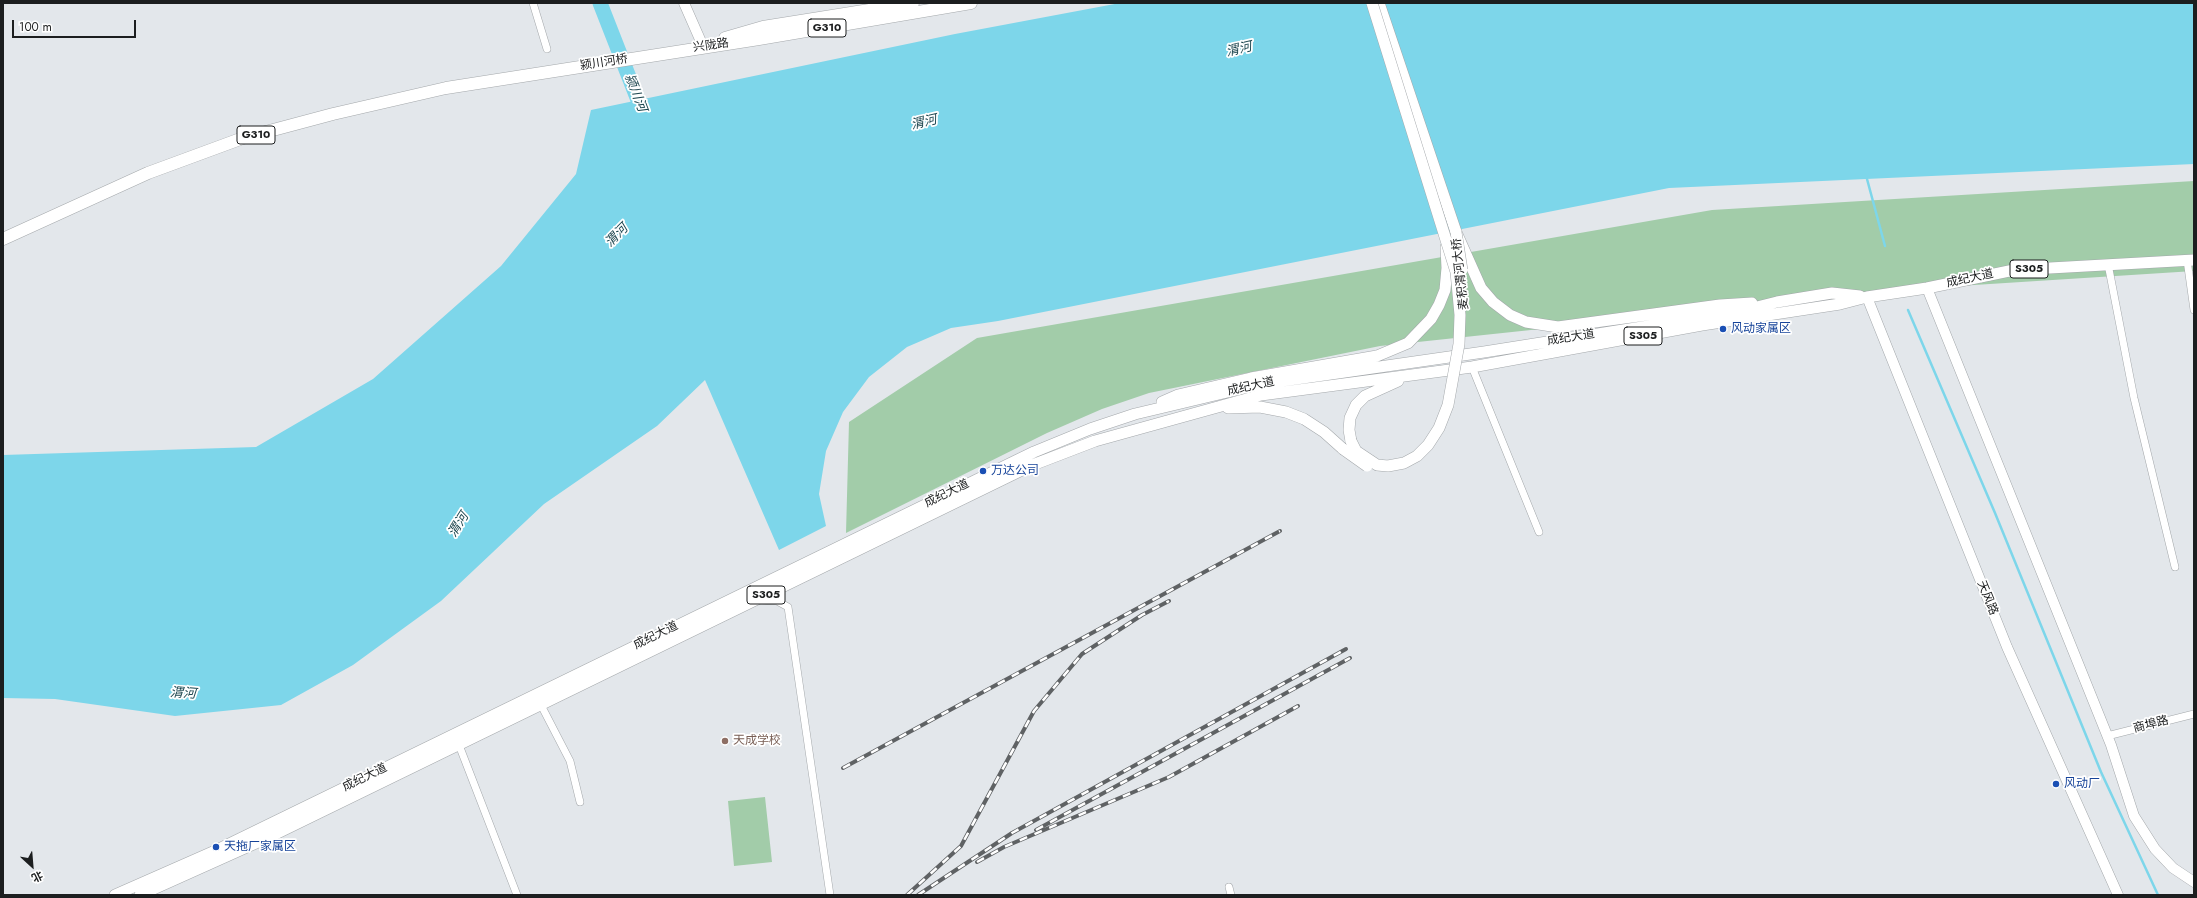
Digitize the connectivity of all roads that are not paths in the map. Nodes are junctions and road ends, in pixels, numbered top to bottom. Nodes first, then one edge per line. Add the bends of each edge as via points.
1 (533, 3) edge
2 (684, 3) edge
3 (691, 3) edge
4 (913, 3) edge
5 (971, 3) edge
6 (1372, 3) edge
7 (1380, 3) edge
8 (705, 44) junction
9 (547, 49) dead end
10 (683, 50) junction
11 (1451, 232) junction
12 (3, 239) edge
13 (2190, 260) edge
14 (2108, 264) junction
15 (1927, 288) junction
16 (1867, 297) junction
17 (1777, 302) junction
18 (2194, 310) edge
19 (1472, 367) junction
20 (1419, 374) junction
21 (1204, 410) junction
22 (1135, 414) junction
23 (1539, 532) dead end
24 (2175, 567) dead end
25 (757, 600) junction
26 (541, 705) junction
27 (2194, 714) edge
28 (2107, 736) junction
29 (459, 745) junction
30 (580, 802) dead end
31 (2194, 882) edge
32 (1229, 887) dead end
33 (115, 895) edge
34 (140, 895) edge
35 (517, 895) edge
36 (830, 895) edge
37 (1232, 895) edge
38 (2118, 895) edge

1 - 9 street
2 - 8 main road
3 - 8 main road
4 - 8 highway, 兴陇路 via 763,27
5 - 10 highway, 兴陇路 / G310
6 - 11 main road, 麦积渭河大桥, bridge
7 - 11 main road, 麦积渭河大桥
8 - 10 highway, 兴陇路
10 - 12 highway, 颍川河桥 / G310 via 446,88 243,138 148,173
11 - 17 main road, bridge via 1481,288 1510,315 1526,322 1558,327 1720,305
11 - 20 main road, 麦积渭河大桥, bridge via 1459,294 1459,344 1448,404 1439,428 1417,456 1404,463 1377,465 1356,451 1351,441 1350,418 1356,405 1365,396 1379,388
11 - 21 main road, 麦积渭河大桥, bridge via 1463,279 1465,340 1456,395 1449,417 1440,436 1424,458 1403,470 1380,471 1366,466 1304,419 1286,412 1260,407
11 - 22 main road, bridge via 1445,290 1431,319 1408,342 1377,356 1251,378 1178,395
13 - 14 main road, 成纪大道 / S305
13 - 18 street
14 - 15 main road, 成纪大道 / S305 via 2014,270
14 - 24 street via 2134,398
15 - 16 main road, 成纪大道 / S305
15 - 28 main road
16 - 17 main road, 成纪大道 via 1832,293
16 - 19 main road, 成纪大道 / S305 via 1840,304 1702,325
16 - 38 main road, 天风路 via 2007,648
17 - 22 main road, 成纪大道 via 1737,312 1261,384
19 - 20 main road, 成纪大道 / S305
19 - 23 street
20 - 21 main road, 成纪大道 / S305 via 1261,395
21 - 25 main road, 成纪大道 / S305 via 1061,452
22 - 33 main road, 成纪大道 via 1034,452 215,851
25 - 26 main road, 成纪大道 / S305
25 - 36 street via 777,601 788,607
26 - 29 main road, 成纪大道 / S305
26 - 30 street via 570,761
27 - 28 street, 商埠路
28 - 31 main road via 2134,816 2155,849 2173,868
29 - 34 main road, 成纪大道 / S305 via 267,838
29 - 35 street
32 - 37 street

